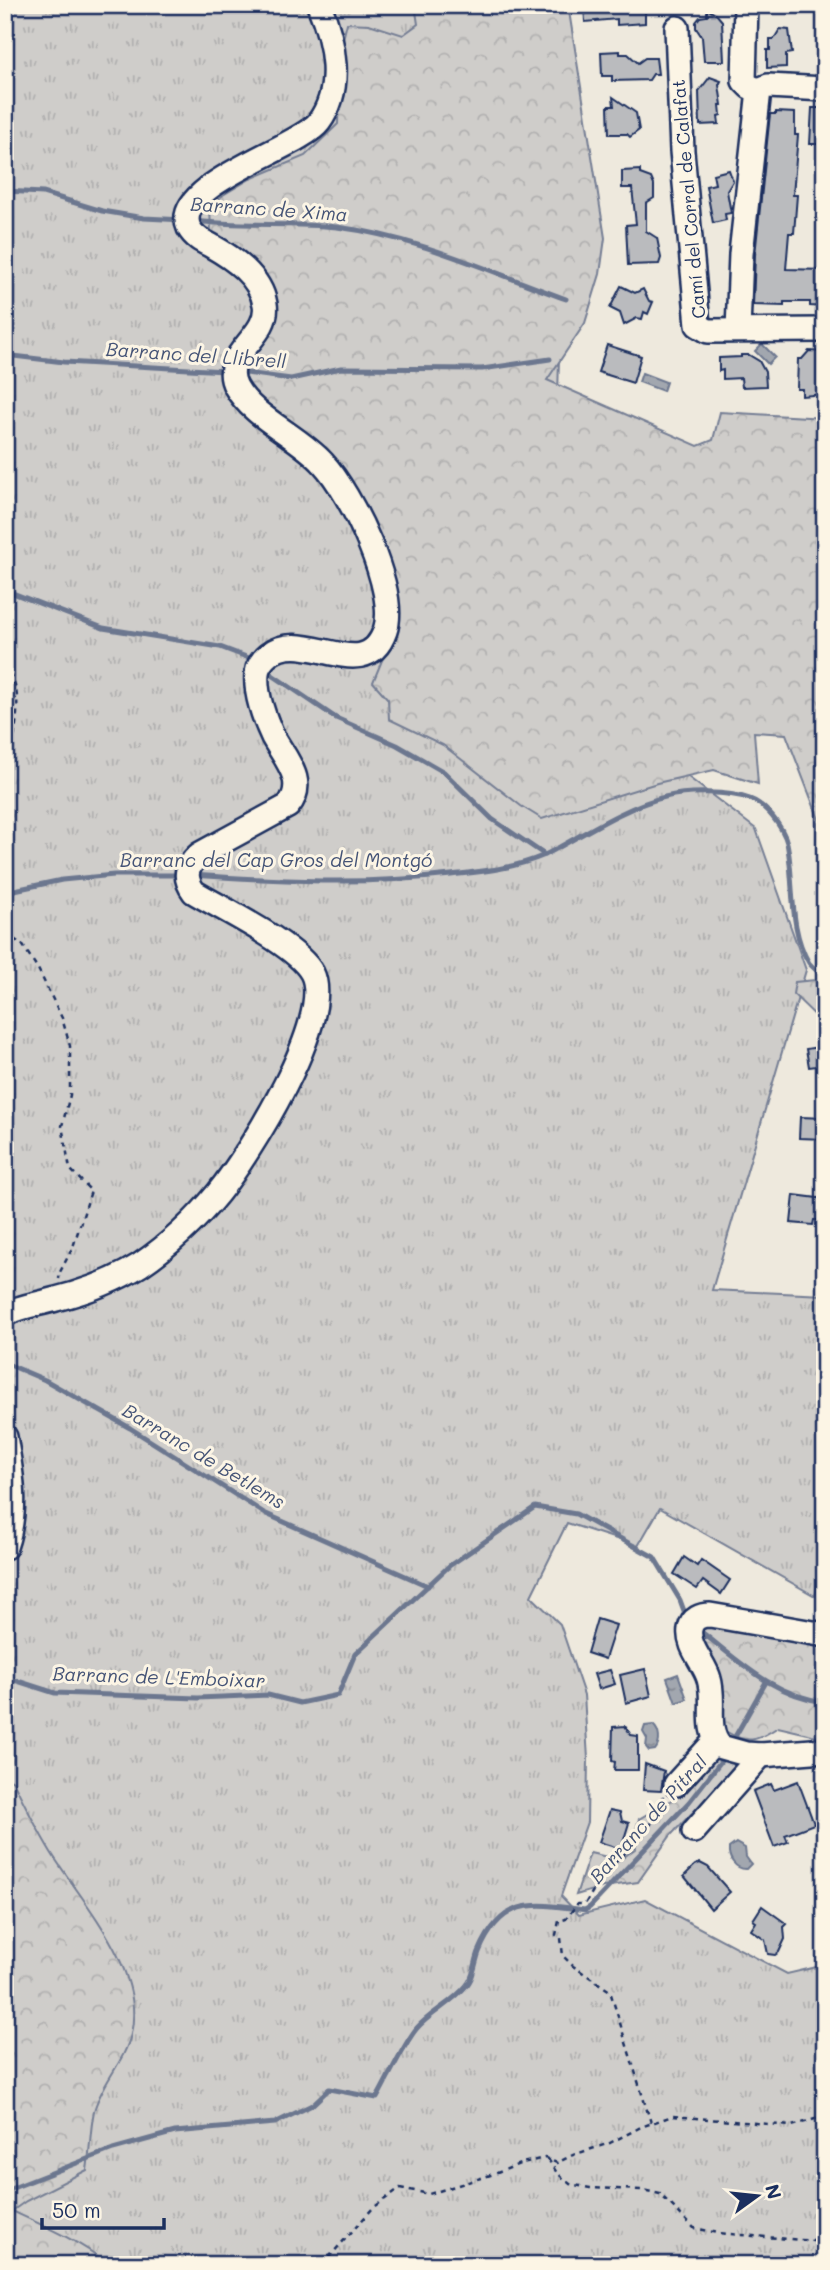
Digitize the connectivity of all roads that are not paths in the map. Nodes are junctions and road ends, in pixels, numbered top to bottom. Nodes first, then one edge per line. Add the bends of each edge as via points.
1 (319, 5) edge
2 (746, 5) edge
3 (677, 28) dead end
4 (825, 89) edge
5 (758, 90) junction
6 (825, 330) edge
7 (738, 331) junction
8 (5, 1314) edge
9 (5, 1437) edge
10 (5, 1547) edge
11 (825, 1635) edge
12 (715, 1741) junction
13 (825, 1750) edge
14 (761, 1755) junction
15 (676, 1784) road end
16 (694, 1831) dead end

1 - 8 street via 334,67 325,113 311,131 235,170 203,194 188,211 187,220 195,236 247,270 258,285 266,306 263,322 234,362 232,379 241,396 306,447 340,485 369,540 387,612 380,640 361,657 284,646 260,662 257,694 297,784 295,797 288,806 200,854 186,875 194,892 304,962 317,991 312,1022 250,1148 194,1219 138,1266 57,1299
2 - 5 street via 744,81
3 - 7 street, Camí del Corral de Calafat via 682,151 698,326 708,331
4 - 5 street via 768,86
5 - 7 street
6 - 7 street, Camí del Corral de Calafat
9 - 10 street via 14,1494 13,1523
11 - 12 street via 710,1615 696,1619 690,1636 709,1677
12 - 14 street via 721,1747
12 - 15 street
13 - 14 street
14 - 16 street

